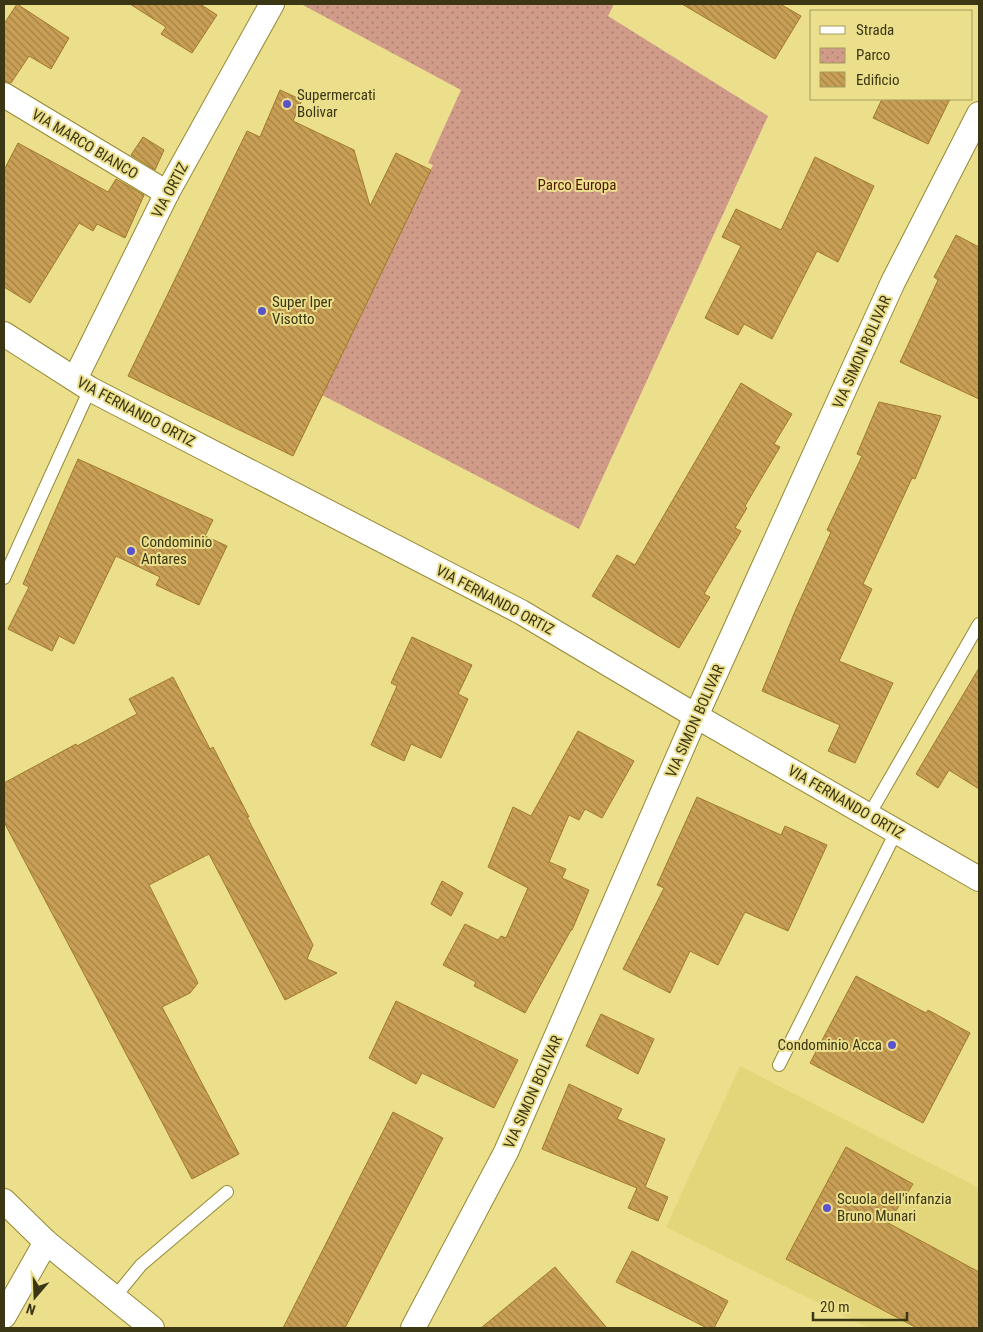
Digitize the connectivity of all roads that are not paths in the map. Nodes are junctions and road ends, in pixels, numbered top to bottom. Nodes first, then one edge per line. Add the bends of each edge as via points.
1 (272, 4) edge
2 (4, 95) edge
3 (979, 114) edge
4 (167, 193) junction
5 (4, 334) edge
6 (82, 384) junction
7 (4, 578) edge
8 (979, 624) edge
9 (696, 716) junction
10 (869, 815) junction
11 (896, 830) junction
12 (979, 879) edge
13 (779, 1065) dead end
14 (227, 1192) dead end
15 (4, 1201) edge
16 (46, 1242) junction
17 (114, 1298) junction
18 (4, 1316) edge
19 (152, 1328) edge
20 (413, 1328) edge

1 - 4 street, VIA ORTIZ
2 - 4 street, VIA MARCO BIANCO
3 - 9 street, VIA SIMON BOLIVAR via 894,282
4 - 6 street, VIA ORTIZ
5 - 6 street, VIA FERNANDO ORTIZ
6 - 7 lane
6 - 9 street, VIA FERNANDO ORTIZ via 521,612
8 - 10 lane
9 - 10 street, VIA FERNANDO ORTIZ
9 - 20 street, VIA SIMON BOLIVAR via 506,1152
10 - 11 street, VIA FERNANDO ORTIZ
11 - 12 street, VIA FERNANDO ORTIZ
11 - 13 lane
14 - 17 lane via 142,1265
15 - 16 street
16 - 17 street
16 - 18 street
17 - 19 street

